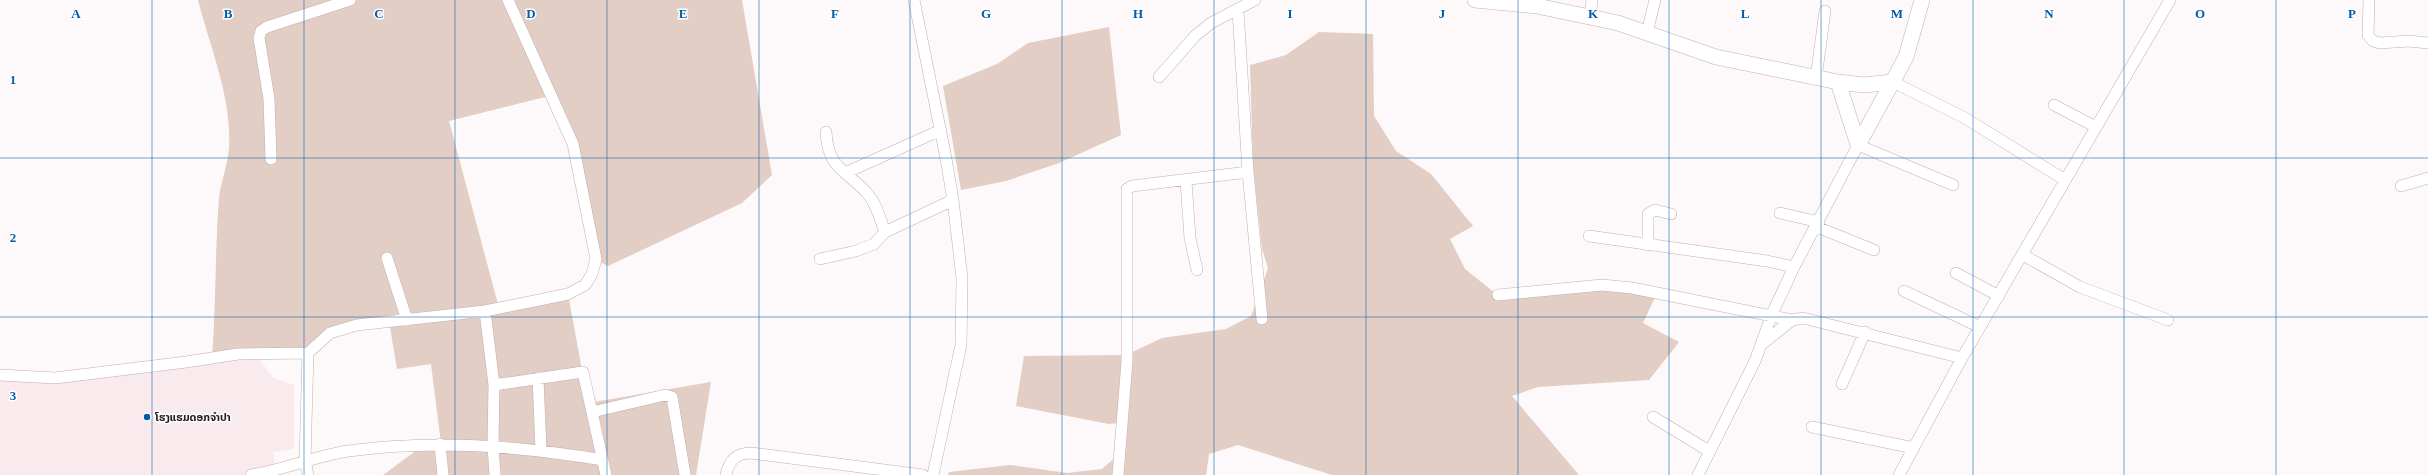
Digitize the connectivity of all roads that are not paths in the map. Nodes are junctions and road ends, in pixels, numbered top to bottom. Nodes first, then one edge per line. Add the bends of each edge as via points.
1 (350, 0) edge
2 (508, 0) edge
3 (914, 0) edge
4 (1254, 0) edge
5 (1475, 0) edge
6 (1592, 0) edge
7 (1655, 0) edge
8 (1922, 0) edge
9 (2170, 0) edge
10 (2370, 0) edge
11 (1537, 3) edge
12 (1238, 10) junction
13 (1825, 11) dead end
14 (1590, 17) junction
15 (1647, 33) junction
16 (2428, 43) edge
17 (1159, 76) dead end
18 (1816, 78) junction
19 (1838, 82) junction
20 (1892, 82) junction
21 (2054, 106) dead end
22 (2096, 127) junction
23 (941, 130) junction
24 (826, 132) dead end
25 (1858, 145) junction
26 (271, 159) dead end
27 (1248, 172) junction
28 (845, 173) junction
29 (2428, 178) edge
30 (2065, 180) junction
31 (1186, 181) junction
32 (1953, 185) dead end
33 (2401, 186) dead end
34 (954, 200) junction
35 (1780, 213) dead end
36 (1671, 214) dead end
37 (1818, 224) junction
38 (885, 232) junction
39 (1589, 236) dead end
40 (1648, 245) junction
41 (1874, 250) dead end
42 (2023, 255) junction
43 (387, 258) dead end
44 (820, 259) dead end
45 (1794, 267) junction
46 (1196, 270) dead end
47 (1956, 273) dead end
48 (1904, 291) dead end
49 (1498, 295) dead end
50 (1999, 296) junction
51 (485, 311) junction
52 (1772, 314) junction
53 (1262, 319) dead end
54 (408, 320) junction
55 (1792, 320) junction
56 (2168, 320) dead end
57 (1980, 328) junction
58 (1865, 332) junction
59 (1762, 344) junction
60 (308, 353) junction
61 (1962, 358) junction
62 (0, 375) edge
63 (538, 378) junction
64 (1842, 384) dead end
65 (494, 385) junction
66 (592, 412) junction
67 (1653, 417) dead end
68 (1812, 427) dead end
69 (440, 444) junction
70 (493, 446) junction
71 (1914, 448) junction
72 (541, 450) junction
73 (1709, 451) junction
74 (305, 460) junction
75 (603, 460) junction
76 (250, 475) edge
77 (308, 475) edge
78 (443, 475) edge
79 (496, 475) edge
80 (606, 475) edge
81 (685, 475) edge
82 (726, 475) edge
83 (923, 475) edge
84 (933, 475) edge
85 (1118, 475) edge
86 (1698, 475) edge
87 (1899, 475) edge

1 - 26 street via 261,31 259,38 270,99
2 - 51 street via 573,144 596,259 592,274 585,285 568,294
3 - 23 street
4 - 12 street
5 - 11 street
6 - 14 street
7 - 15 street
8 - 20 street via 1906,57
9 - 22 street
10 - 16 street via 2368,35 2373,40 2380,43
11 - 14 street
12 - 17 street via 1211,23 1195,36
12 - 27 street
13 - 18 street
14 - 15 street
15 - 18 street via 1716,57
18 - 19 street
19 - 20 street via 1864,85
19 - 25 street
20 - 25 street
20 - 30 street via 1965,118
21 - 22 street
22 - 30 street
23 - 28 street
23 - 34 street
24 - 28 street via 827,149 832,160
25 - 32 street
25 - 37 street
27 - 31 street
27 - 53 street
28 - 38 street via 875,204
29 - 33 street
30 - 42 street
31 - 46 street via 1190,238
31 - 85 street via 1132,186 1125,193 1127,361
34 - 38 street
34 - 84 street via 962,278 961,345
35 - 37 street
36 - 40 street via 1655,210 1648,214
37 - 41 street
37 - 45 street
38 - 44 street via 874,244
39 - 40 street
40 - 45 street via 1768,261
42 - 50 street
42 - 56 street via 2080,287
43 - 54 street
45 - 52 street
47 - 50 street
48 - 57 street
49 - 52 street via 1602,285 1632,288
50 - 57 street
51 - 54 street
51 - 65 street
52 - 55 street
52 - 59 street
54 - 60 street via 357,325 330,333
55 - 58 street via 1803,318
55 - 59 street
57 - 61 street
58 - 61 street
58 - 64 street
59 - 73 street
60 - 62 street via 238,354 55,378
60 - 74 street
61 - 71 street
63 - 65 street
63 - 66 street via 583,372
63 - 72 street
65 - 70 street
66 - 75 street
66 - 81 street via 665,395 672,398
67 - 73 street
68 - 71 street
69 - 70 street
69 - 74 street via 349,451
69 - 78 street
70 - 72 street
70 - 79 street
71 - 87 street
72 - 75 street
73 - 86 street
74 - 76 street
74 - 77 street
75 - 80 street
82 - 83 street via 728,465 734,458 742,453 751,453

